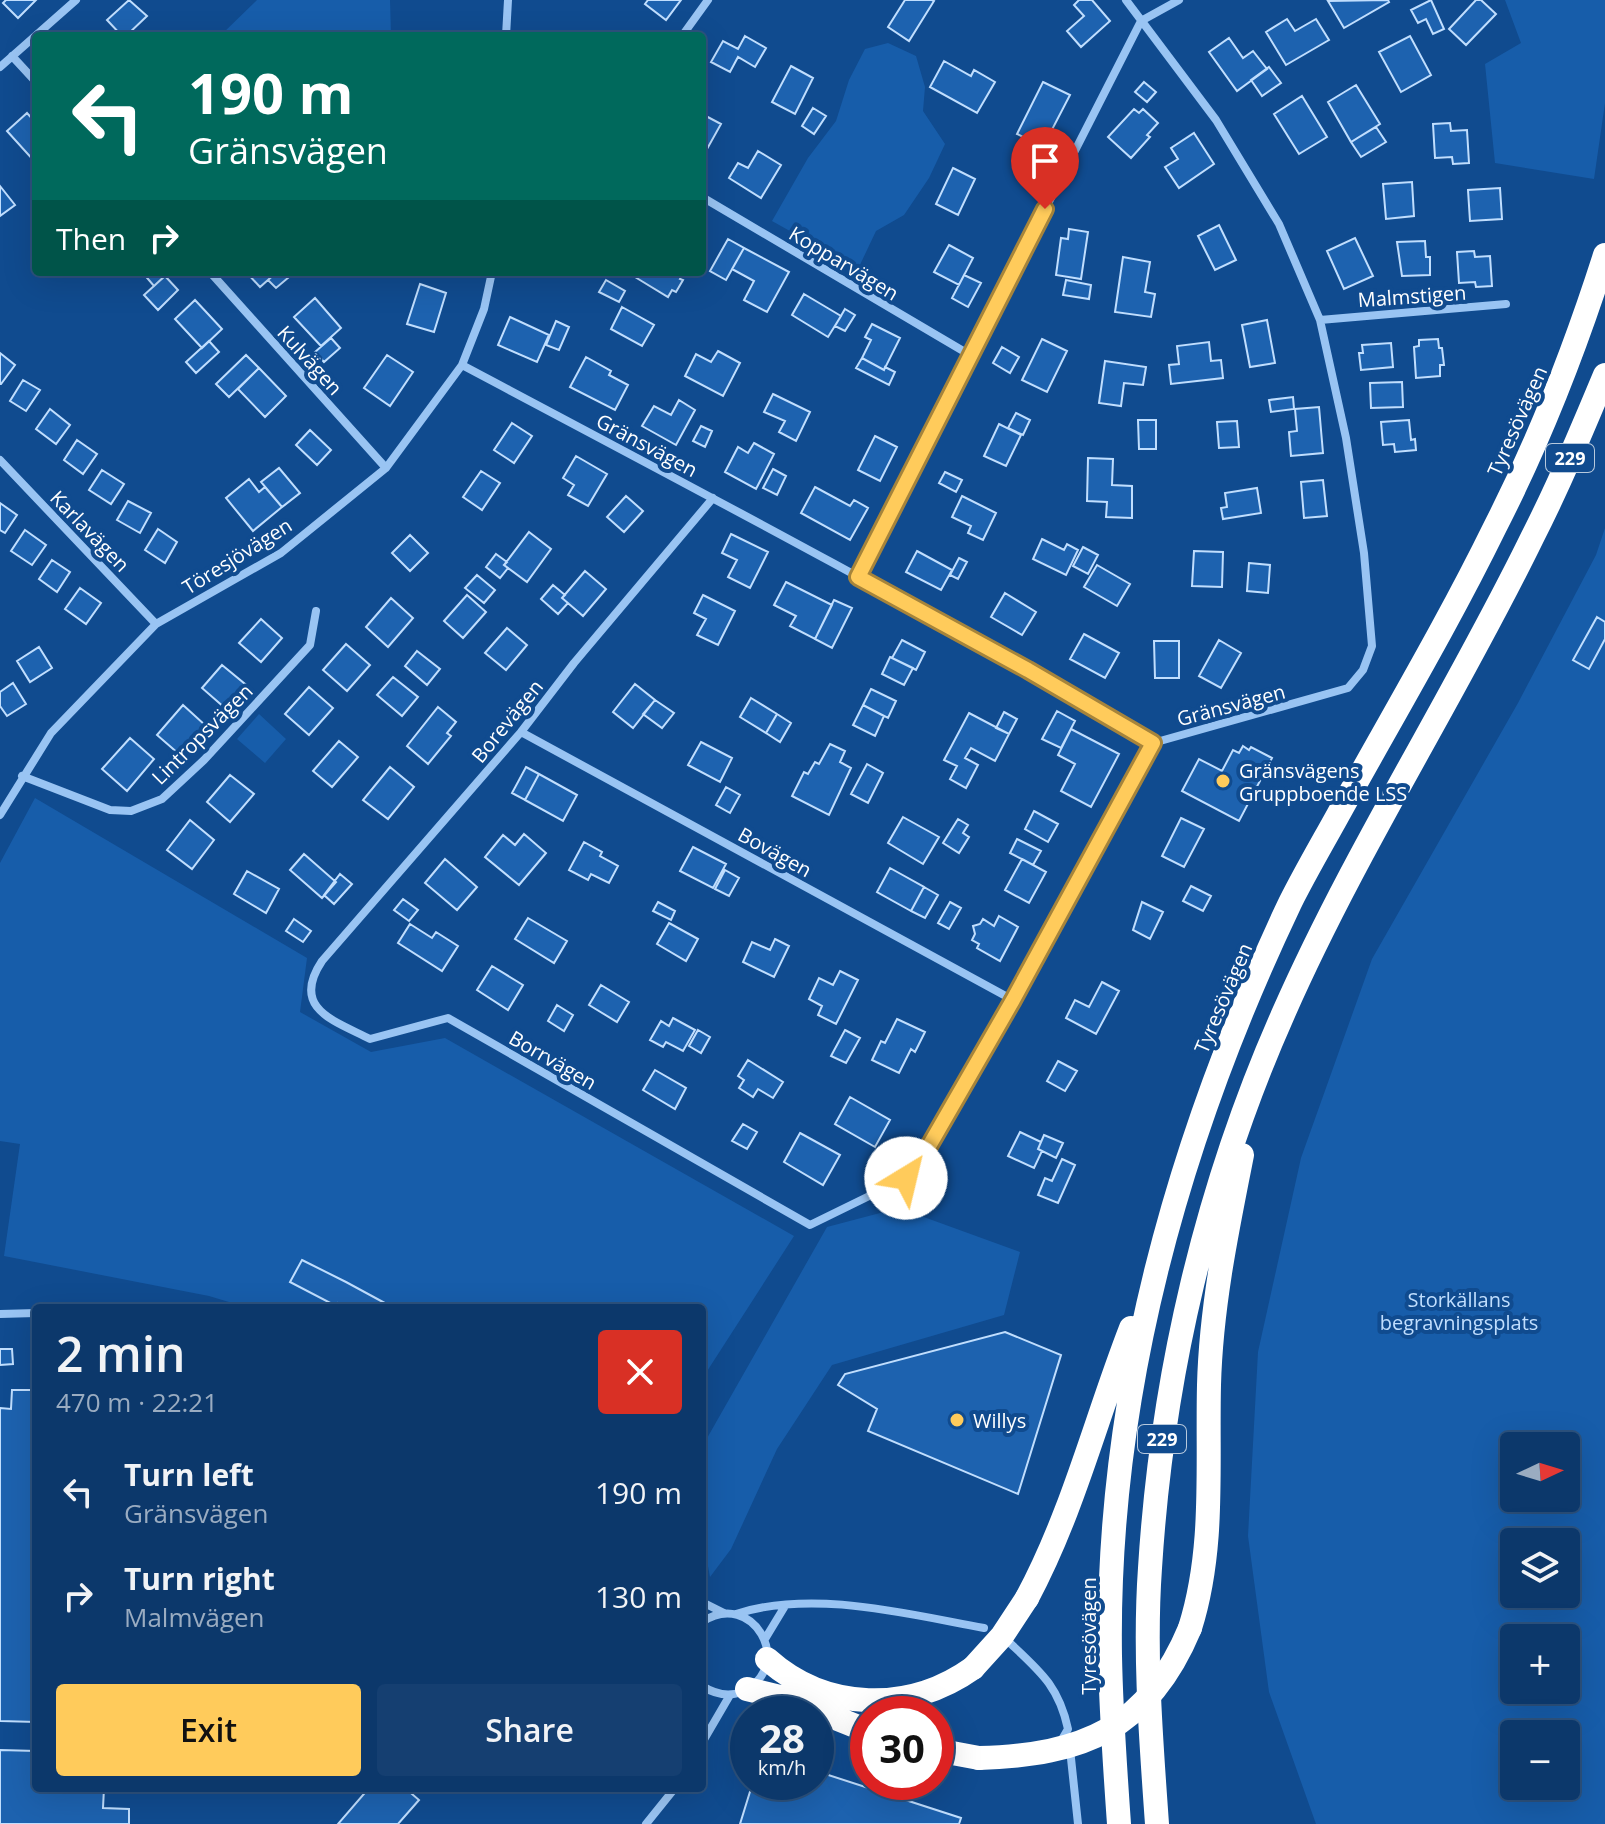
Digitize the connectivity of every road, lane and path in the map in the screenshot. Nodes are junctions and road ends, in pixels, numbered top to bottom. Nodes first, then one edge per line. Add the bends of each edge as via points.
1 (76, 0) edge
2 (508, 0) edge
3 (708, 0) edge
4 (1126, 0) edge
5 (1179, 0) edge
6 (1141, 21) junction
7 (39, 32) edge
8 (506, 32) edge
9 (685, 32) edge
10 (32, 38) edge
11 (12, 56) junction
12 (0, 67) edge
13 (32, 78) edge
14 (706, 199) edge
15 (1605, 255) edge
16 (214, 276) edge
17 (491, 276) edge
18 (1506, 304) dead end
19 (1320, 320) junction
20 (970, 355) junction
21 (462, 365) junction
22 (1605, 375) edge
23 (0, 460) edge
24 (386, 468) junction
25 (713, 498) junction
26 (858, 577) junction
27 (316, 611) dead end
28 (156, 624) junction
29 (521, 732) junction
30 (1153, 743) junction
31 (22, 776) junction
32 (0, 815) edge
33 (322, 961) joint
34 (1013, 1000) junction
35 (1260, 1067) junction
36 (1157, 1263) junction
37 (32, 1313) edge
38 (0, 1314) edge
39 (706, 1604) edge
40 (785, 1606) junction
41 (724, 1613) junction
42 (736, 1614) junction
43 (706, 1620) edge
44 (984, 1628) dead end
45 (1011, 1644) dead end
46 (766, 1649) junction
47 (706, 1688) edge
48 (738, 1692) junction
49 (850, 1724) edge
50 (1068, 1729) junction
51 (706, 1737) edge
52 (1057, 1748) dead end
53 (954, 1753) edge
54 (672, 1792) edge
55 (646, 1824) edge
56 (1078, 1824) edge
57 (1119, 1824) edge
58 (1157, 1824) edge

1 - 7 street
2 - 8 street
3 - 9 street
4 - 6 street, Gränsvägen
5 - 6 street
6 - 19 street, Gränsvägen via 1216,120 1279,224
6 - 20 street
10 - 11 street
11 - 12 street
11 - 13 street
14 - 20 street, Kopparvägen
15 - 36 highway, Tyresövägen / 229 via 1575,347 1495,529 1291,901 1225,1050
16 - 24 street, Kulvägen
17 - 21 street, Töresjövägen
18 - 19 street, Malmstigen
19 - 30 street, Gränsvägen via 1364,553 1371,652 1342,692
20 - 26 street
21 - 24 street, Töresjövägen
21 - 25 street, Gränsvägen
22 - 35 highway, 229 via 1531,540 1355,865
23 - 28 street, Karlavägen
24 - 28 street, Töresjövägen via 281,553
25 - 26 street, Gränsvägen
25 - 29 street, Borevägen
26 - 30 street, Gränsvägen
27 - 31 street, Lintropsvägen via 310,645 162,799 131,811 110,810
28 - 31 street, Töresjövägen via 51,733
29 - 33 street, Borevägen
29 - 34 street, Bovägen
30 - 34 street
31 - 32 street, Töresjövägen
33 - 34 street, Borrvägen via 311,986 320,1014 370,1039 448,1018 810,1225 906,1178 917,1167
35 - 53 highway, bridge via 1212,1333 1207,1537 1199,1595 1181,1651 1150,1695 1110,1729 1038,1755 979,1758
35 - 58 highway, 229 via 1213,1205 1160,1449 1150,1572 1149,1718
36 - 46 highway, bridge via 1063,1521 1027,1598 973,1668 919,1696 870,1700 834,1695 793,1679
36 - 57 highway, Tyresövägen / 229 via 1138,1349 1117,1503 1110,1655
37 - 38 street
39 - 41 street
40 - 42 street
40 - 44 street via 860,1605
40 - 46 street
41 - 42 street
41 - 43 street
42 - 46 street via 754,1624
45 - 50 street via 1048,1679
46 - 48 street via 762,1674
47 - 48 street via 719,1694
48 - 49 highway via 788,1699
48 - 51 street
50 - 52 street
50 - 56 street
54 - 55 street

